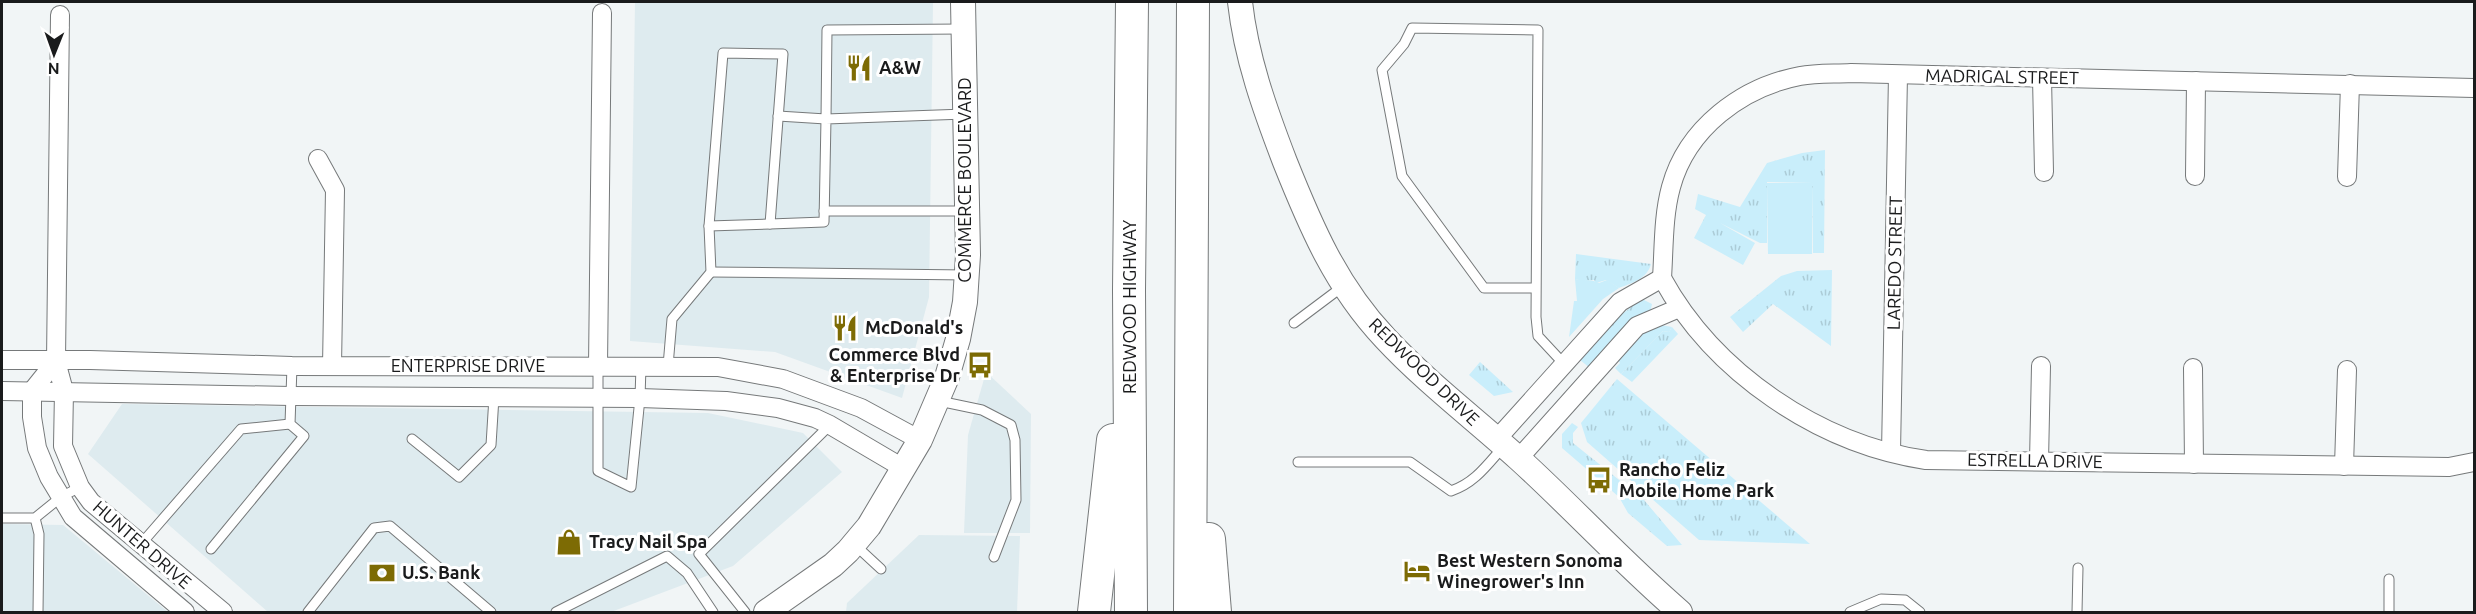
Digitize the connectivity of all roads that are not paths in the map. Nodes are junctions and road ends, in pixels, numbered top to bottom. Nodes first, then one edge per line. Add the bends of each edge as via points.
1 (963, 2) edge
2 (1132, 2) edge
3 (1193, 2) edge
4 (1240, 2) edge
5 (602, 13) dead end
6 (60, 15) dead end
7 (963, 29) junction
8 (1898, 75) junction
9 (2043, 78) junction
10 (2196, 81) junction
11 (2350, 84) junction
12 (2475, 88) edge
13 (965, 114) junction
14 (778, 116) junction
15 (826, 119) junction
16 (318, 159) dead end
17 (2044, 172) dead end
18 (2195, 176) dead end
19 (2347, 177) dead end
20 (824, 210) junction
21 (967, 211) junction
22 (770, 224) junction
23 (709, 226) junction
24 (711, 272) junction
25 (967, 275) junction
26 (1662, 278) junction
27 (1342, 287) junction
28 (1535, 288) junction
29 (1129, 290) junction
30 (1678, 308) junction
31 (1192, 317) junction
32 (1294, 323) dead end
33 (2, 360) edge
34 (56, 361) junction
35 (1564, 363) junction
36 (292, 366) junction
37 (332, 366) junction
38 (598, 366) junction
39 (641, 366) junction
40 (668, 366) junction
41 (2041, 366) dead end
42 (2193, 368) dead end
43 (2347, 370) dead end
44 (2, 391) edge
45 (32, 391) junction
46 (64, 392) junction
47 (291, 396) junction
48 (494, 397) junction
49 (598, 398) junction
50 (640, 398) junction
51 (938, 401) junction
52 (290, 424) junction
53 (830, 424) junction
54 (412, 439) dead end
55 (920, 440) junction
56 (1506, 448) junction
57 (1891, 452) junction
58 (2039, 461) junction
59 (1298, 462) dead end
60 (2475, 462) edge
61 (2194, 464) junction
62 (2344, 466) junction
63 (903, 468) junction
64 (80, 486) junction
65 (61, 497) junction
66 (2, 518) edge
67 (35, 518) junction
68 (141, 544) junction
69 (854, 544) junction
70 (211, 549) dead end
71 (994, 557) dead end
72 (2078, 568) dead end
73 (881, 570) dead end
74 (2389, 579) dead end
75 (38, 612) edge
76 (185, 612) edge
77 (223, 612) edge
78 (308, 612) edge
79 (491, 612) edge
80 (556, 612) edge
81 (713, 612) edge
82 (745, 612) edge
83 (766, 612) edge
84 (1094, 612) edge
85 (1131, 612) edge
86 (1190, 612) edge
87 (1215, 612) edge
88 (1680, 612) edge
89 (1850, 612) edge
90 (1920, 612) edge
91 (2077, 612) edge
92 (2389, 612) edge

1 - 7 main road, COMMERCE BOULEVARD
2 - 29 highway, REDWOOD HIGHWAY
3 - 31 highway
4 - 27 main road, REDWOOD DRIVE via 1258,89 1310,226
5 - 38 street
6 - 34 street, HUNTER DRIVE
7 - 13 main road, COMMERCE BOULEVARD
7 - 15 lane via 827,30
8 - 9 street, MADRIGAL STREET
8 - 26 street, MADRIGAL STREET via 1802,76 1738,99 1711,121 1688,149 1672,184
8 - 57 street, LAREDO STREET
9 - 10 street, MADRIGAL STREET
9 - 17 street
10 - 11 street, MADRIGAL STREET
10 - 18 street
11 - 12 street, MADRIGAL STREET
11 - 19 street
13 - 15 lane
13 - 21 main road, COMMERCE BOULEVARD
14 - 15 lane
14 - 22 lane
14 - 23 lane via 783,54 723,53
15 - 20 lane
16 - 37 street via 335,190
20 - 21 lane
20 - 22 lane via 825,222
21 - 25 main road, COMMERCE BOULEVARD
22 - 23 lane
23 - 24 lane
24 - 25 lane
24 - 40 lane via 672,319
25 - 51 main road, COMMERCE BOULEVARD via 958,339
26 - 30 street, ESTRELLA DRIVE
26 - 35 street via 1620,302
27 - 32 lane
27 - 56 main road, REDWOOD DRIVE via 1384,338
28 - 28 lane via 1484,288 1402,176 1382,70 1412,28 1538,30
28 - 35 lane via 1538,336
29 - 84 highway
29 - 85 highway, REDWOOD HIGHWAY
30 - 56 street via 1637,326
30 - 57 street, ESTRELLA DRIVE via 1729,363 1782,404 1820,426
31 - 86 highway
31 - 87 highway
33 - 34 street, ENTERPRISE DRIVE
34 - 36 street, ENTERPRISE DRIVE
34 - 45 street
34 - 46 street, HUNTER DRIVE
35 - 56 street
36 - 37 street, ENTERPRISE DRIVE
36 - 47 lane
37 - 38 street, ENTERPRISE DRIVE
38 - 39 street, ENTERPRISE DRIVE
38 - 49 lane
39 - 40 street, ENTERPRISE DRIVE
39 - 50 lane
40 - 55 street, ENTERPRISE DRIVE via 718,367 783,379 861,408
41 - 58 street
42 - 61 street
43 - 62 street
44 - 45 street, ENTERPRISE DRIVE
45 - 46 street, ENTERPRISE DRIVE
45 - 65 street, HUNTER DRIVE via 36,448
46 - 47 street, ENTERPRISE DRIVE
46 - 64 street, HUNTER DRIVE via 63,446
47 - 48 street, ENTERPRISE DRIVE
47 - 52 lane
48 - 49 street, ENTERPRISE DRIVE
48 - 54 lane via 490,445 459,477
49 - 50 street, ENTERPRISE DRIVE
49 - 50 lane via 598,471 631,487
50 - 53 street, ENTERPRISE DRIVE via 726,400 778,408
51 - 55 main road, COMMERCE BOULEVARD
51 - 71 lane via 982,410 1011,425 1016,500
52 - 68 lane via 241,429
52 - 70 lane via 304,436
53 - 63 street, ENTERPRISE DRIVE
53 - 82 lane via 699,554
55 - 63 main road, COMMERCE BOULEVARD
56 - 59 lane via 1477,477 1451,491 1410,462
56 - 88 main road, REDWOOD DRIVE
57 - 58 street, ESTRELLA DRIVE via 1926,460
58 - 61 street, ESTRELLA DRIVE
60 - 62 street, ESTRELLA DRIVE via 2449,467
61 - 62 street, ESTRELLA DRIVE
63 - 69 main road, COMMERCE BOULEVARD
64 - 65 lane
64 - 68 street, HUNTER DRIVE via 91,502
65 - 67 lane
65 - 76 street, HUNTER DRIVE via 73,517
66 - 67 lane
67 - 75 lane via 39,534
68 - 77 street, HUNTER DRIVE
69 - 73 lane
69 - 83 main road, COMMERCE BOULEVARD via 833,565
72 - 91 lane
74 - 92 lane
78 - 79 lane via 375,528 390,526
80 - 81 lane via 667,556 687,573
89 - 90 lane via 1881,599 1905,600

